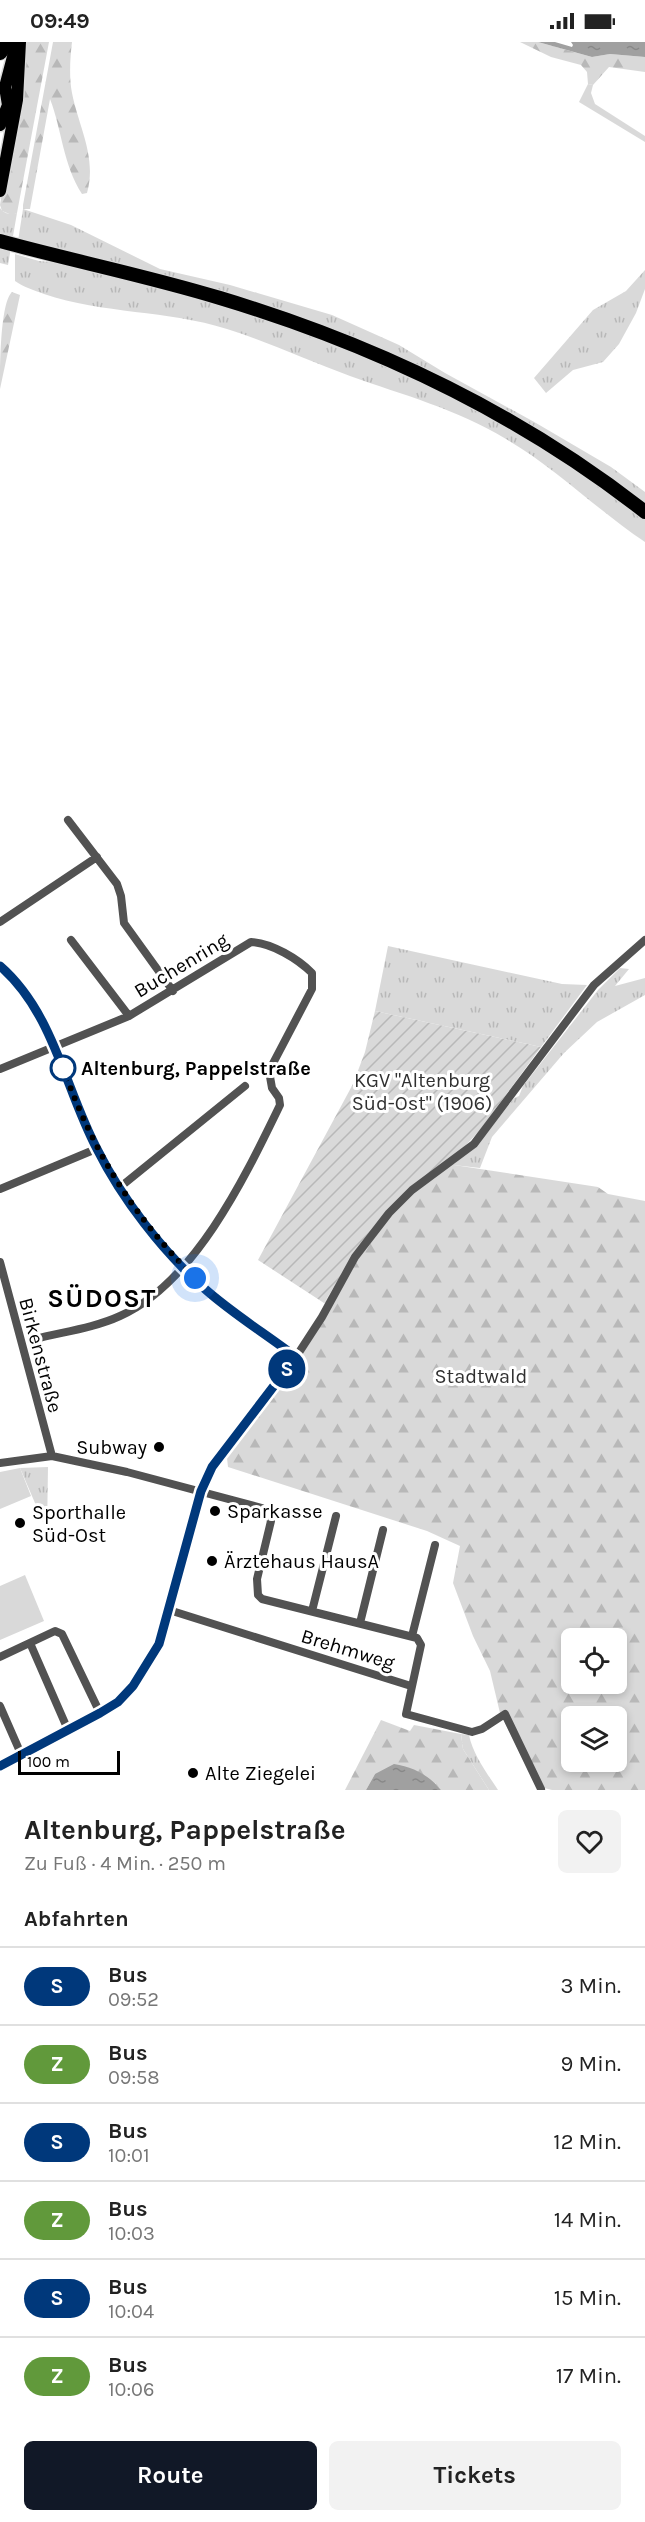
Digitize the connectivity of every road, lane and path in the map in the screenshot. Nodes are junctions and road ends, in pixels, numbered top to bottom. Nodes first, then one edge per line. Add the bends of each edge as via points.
1 (9, 42) edge
2 (19, 42) edge
3 (0, 52) edge
4 (4, 72) edge
5 (3, 89) edge
6 (1, 120) edge
7 (0, 191) edge
8 (0, 241) edge
9 (645, 512) edge
10 (68, 820) dead end
11 (97, 857) junction
12 (0, 922) edge
13 (71, 940) dead end
14 (645, 940) edge
15 (0, 966) edge
16 (173, 991) junction
17 (129, 1016) junction
18 (54, 1048) junction
19 (0, 1069) edge
20 (245, 1086) dead end
21 (96, 1149) junction
22 (119, 1188) junction
23 (0, 1189) edge
24 (0, 1262) edge
25 (184, 1267) junction
26 (35, 1339) dead end
27 (296, 1357) junction
28 (52, 1456) junction
29 (0, 1463) edge
30 (201, 1491) junction
31 (336, 1516) dead end
32 (383, 1530) dead end
33 (435, 1545) dead end
34 (169, 1610) junction
35 (312, 1611) junction
36 (360, 1623) junction
37 (412, 1636) junction
38 (30, 1643) junction
39 (0, 1657) edge
40 (411, 1686) junction
41 (0, 1706) edge
42 (100, 1713) junction
43 (68, 1730) junction
44 (21, 1754) junction
45 (0, 1767) edge
46 (541, 1789) edge

1 - 3 highway
2 - 4 main road
2 - 7 main road via 17,100
4 - 5 main road
5 - 6 main road via 8,105
8 - 9 highway via 220,298 386,358 502,416
10 - 11 street
11 - 12 street
11 - 16 street via 117,884 124,923
13 - 17 street
14 - 27 street via 594,985 474,1144 412,1190 389,1213 355,1257
15 - 18 street via 34,1005
16 - 17 street, Buchenring
16 - 25 street, Buchenring via 251,942 270,947 312,973 312,989 269,1071 280,1105 251,1165
17 - 18 street, Buchenring
18 - 19 street, Buchenring
18 - 21 street
20 - 22 street
21 - 22 street
21 - 23 street
22 - 25 street
24 - 28 street, Birkenstraße
25 - 26 street, Birkenstraße via 147,1302 118,1317
25 - 27 street via 206,1289
27 - 30 street via 224,1449
28 - 29 street
28 - 30 street
30 - 34 street
30 - 35 street via 246,1502 267,1513 271,1521 256,1579 258,1595
31 - 35 street
32 - 36 street
33 - 37 street
34 - 40 street, Brehmweg
34 - 42 street via 159,1644 146,1668 118,1702
35 - 36 street
36 - 37 street
37 - 40 street via 421,1645
38 - 39 street
38 - 42 street via 55,1631 62,1634
38 - 43 street
40 - 46 street, Brehmweg via 405,1711 409,1717 472,1732 505,1714
41 - 44 street
42 - 43 street
43 - 44 street
44 - 45 street

